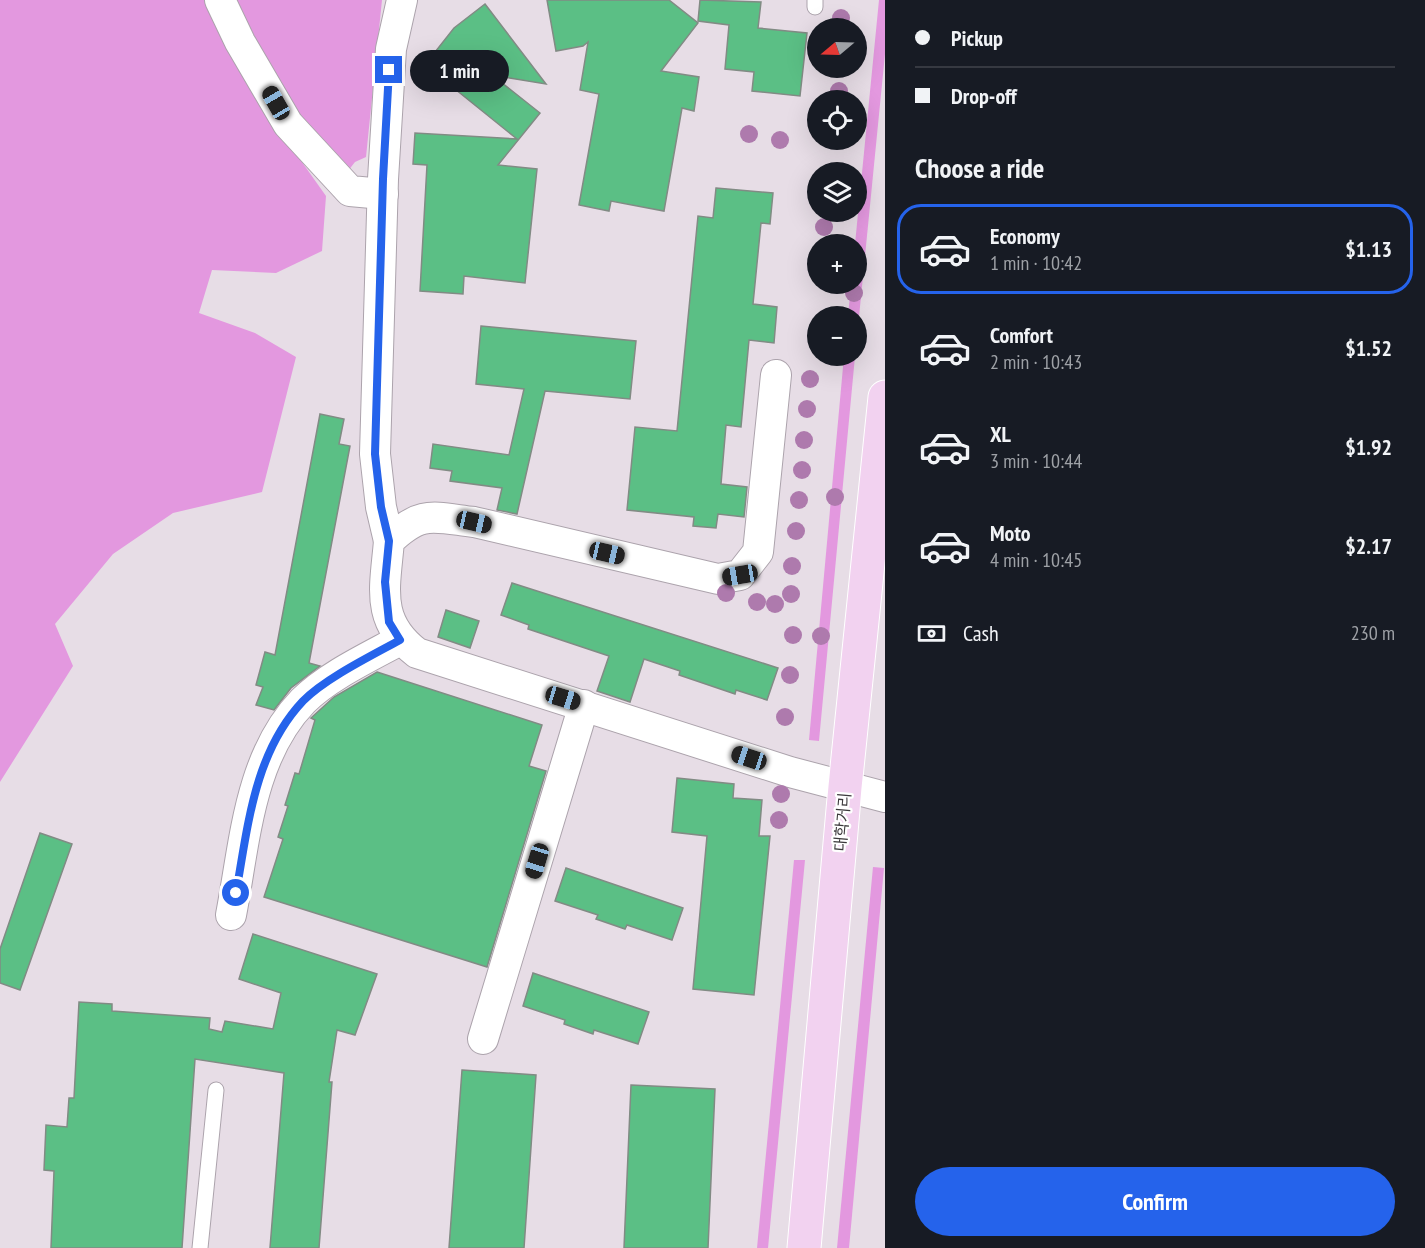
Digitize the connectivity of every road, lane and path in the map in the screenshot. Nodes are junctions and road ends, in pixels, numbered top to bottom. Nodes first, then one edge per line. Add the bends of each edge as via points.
1 (220, 0) edge
2 (402, 0) edge
3 (383, 194) junction
4 (777, 375) dead end
5 (885, 396) edge
6 (389, 541) junction
7 (400, 640) junction
8 (584, 705) junction
9 (845, 787) junction
10 (885, 797) edge
11 (231, 915) dead end
12 (483, 1039) dead end
13 (216, 1090) dead end
14 (200, 1248) edge
15 (804, 1248) edge

1 - 3 street via 288,124 350,191
2 - 3 street via 391,49
3 - 6 street via 375,454
4 - 6 street via 758,552 740,575 717,579 474,522 433,517 408,522
5 - 9 main road, 대학거리
6 - 7 street via 385,582 389,622
7 - 8 street via 417,653
7 - 11 street via 304,700 282,727 256,782
8 - 9 street
8 - 12 street
9 - 10 street
9 - 15 main road, 대학거리
13 - 14 lane

